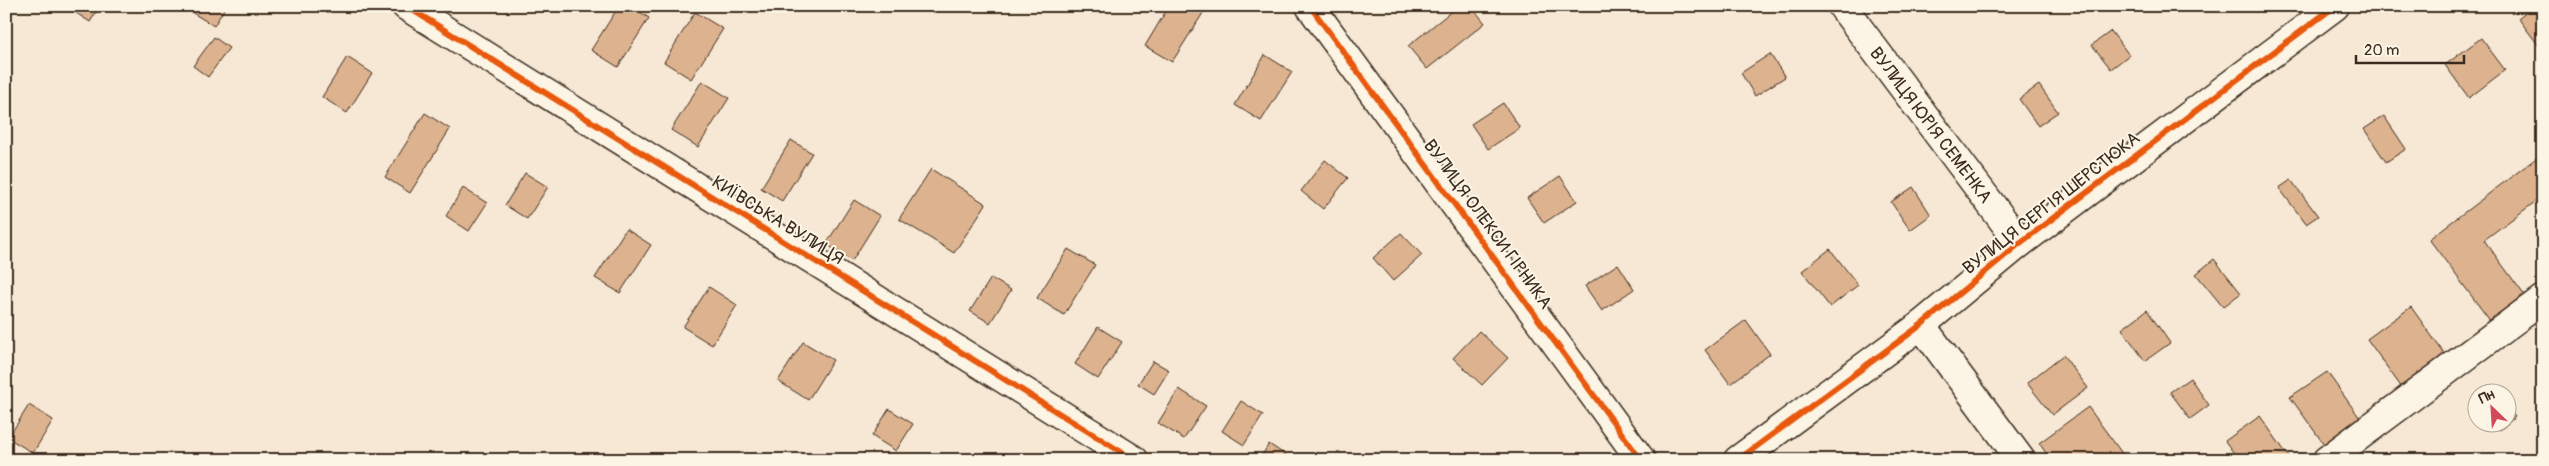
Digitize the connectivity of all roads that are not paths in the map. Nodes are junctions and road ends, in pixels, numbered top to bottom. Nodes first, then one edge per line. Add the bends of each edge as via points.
1 (406, 6) edge
2 (1310, 6) edge
3 (1842, 6) edge
4 (2336, 6) edge
5 (2020, 243) junction
6 (2543, 300) edge
7 (1921, 325) junction
8 (1134, 460) edge
9 (1641, 460) edge
10 (1738, 460) edge
11 (2021, 460) edge
12 (2327, 460) edge

1 - 8 street, КИЇВСЬКА ВУЛИЦЯ
2 - 9 street, ВУЛИЦЯ ОЛЕКСИ ГІРНИКА
3 - 5 street, ВУЛИЦЯ ЮРІЯ СЕМЕНКА
4 - 5 street, ВУЛИЦЯ СЕРГІЯ ШЕРСТЮКА
5 - 7 street, ВУЛИЦЯ СЕРГІЯ ШЕРСТЮКА
6 - 12 street
7 - 10 street, ВУЛИЦЯ СЕРГІЯ ШЕРСТЮКА
7 - 11 street

